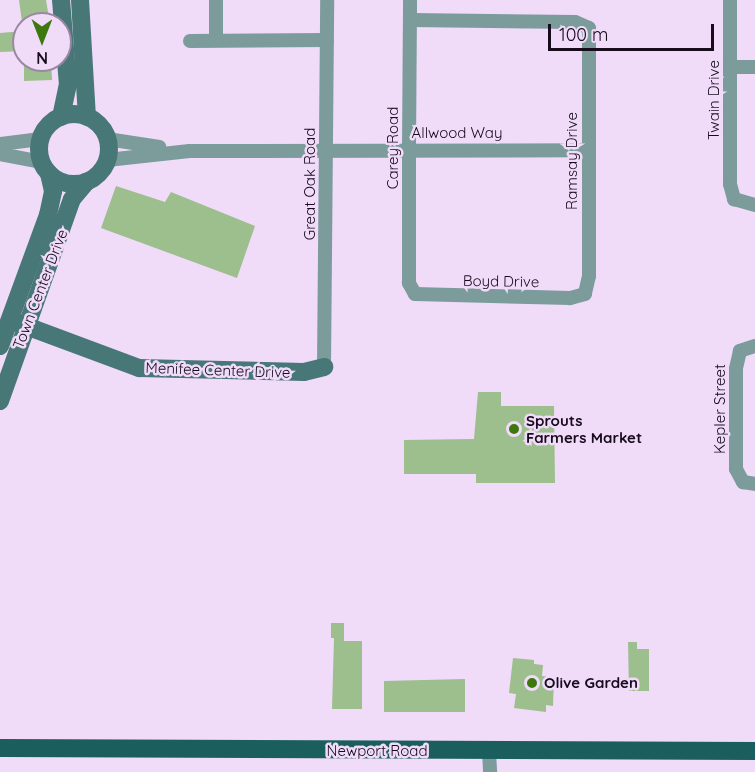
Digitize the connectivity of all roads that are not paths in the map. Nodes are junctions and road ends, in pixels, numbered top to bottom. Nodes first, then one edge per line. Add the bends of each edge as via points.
1 (61, 0) edge
2 (80, 0) edge
3 (216, 0) edge
4 (327, 0) edge
5 (410, 0) edge
6 (730, 0) edge
7 (410, 20) junction
8 (216, 40) junction
9 (327, 40) junction
10 (190, 41) dead end
11 (730, 67) junction
12 (755, 67) edge
13 (61, 117) junction
14 (87, 117) junction
15 (41, 139) junction
16 (107, 139) junction
17 (0, 144) edge
18 (326, 149) junction
19 (409, 149) junction
20 (588, 150) junction
21 (190, 151) junction
22 (0, 154) edge
23 (107, 160) junction
24 (45, 168) junction
25 (87, 181) junction
26 (755, 205) edge
27 (415, 294) joint
28 (585, 294) joint
29 (18, 323) junction
30 (0, 346) edge
31 (755, 346) edge
32 (324, 367) joint
33 (0, 401) edge
34 (749, 483) edge
35 (0, 748) edge
36 (755, 750) edge
37 (489, 751) junction
38 (490, 772) edge

1 - 13 street via 68,85
2 - 14 street
3 - 8 street
4 - 9 street, Great Oak Road
5 - 7 street, Carey Road
6 - 11 street, Twain Drive
7 - 19 street, Carey Road
7 - 20 street, Ramsay Drive via 575,22 589,28
8 - 9 street
8 - 10 street
9 - 18 street, Great Oak Road
11 - 12 street
11 - 26 street, Twain Drive via 734,199
13 - 14 street
13 - 15 street via 48,126
14 - 16 street via 100,126
15 - 17 street
15 - 24 street, Town Center Drive
16 - 21 street
16 - 23 street
18 - 19 street, Allwood Way
18 - 21 street, Allwood Way
18 - 32 street, Great Oak Road
19 - 20 street, Allwood Way
19 - 27 street, Carey Road via 410,284
20 - 28 street, Ramsay Drive
21 - 23 street
22 - 24 street
23 - 25 street, Town Center Drive
24 - 25 street via 67,183
24 - 29 street, Town Center Drive via 53,191
25 - 29 street, Town Center Drive via 72,199
27 - 28 street, Boyd Drive via 570,298
29 - 30 street, Town Center Drive
29 - 32 street, Menifee Center Drive via 139,368 304,372
29 - 33 street, Town Center Drive
31 - 34 street, Kepler Street via 740,351 736,358 736,469
35 - 37 main road, Newport Road
36 - 37 main road, Newport Road
37 - 38 street

